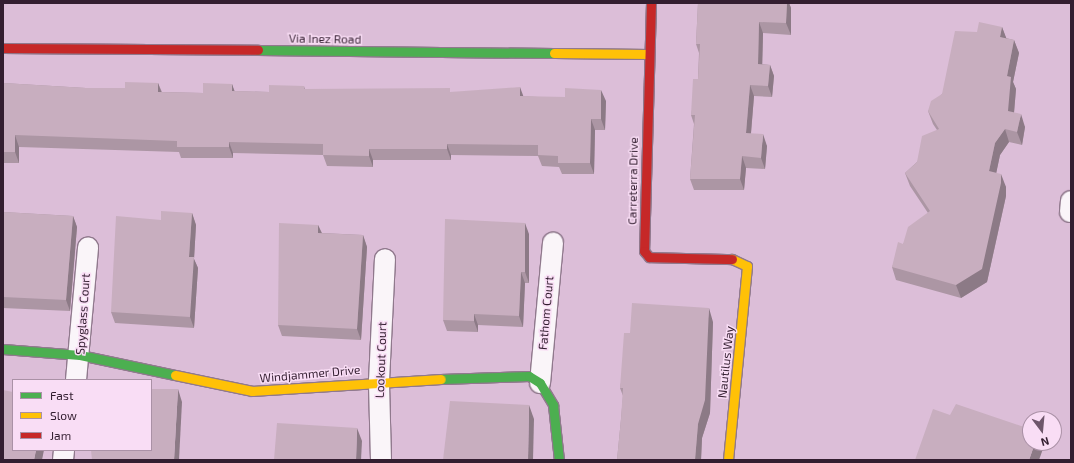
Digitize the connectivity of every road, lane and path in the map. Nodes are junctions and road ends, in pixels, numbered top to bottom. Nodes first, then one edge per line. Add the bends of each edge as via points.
1 (650, 3) edge
2 (3, 48) edge
3 (648, 54) junction
4 (552, 243) dead end
5 (88, 248) dead end
6 (385, 259) dead end
7 (747, 266) joint
8 (3, 349) edge
9 (80, 355) junction
10 (76, 379) edge
11 (379, 381) junction
12 (540, 383) junction
13 (381, 460) edge
14 (559, 460) edge
15 (728, 460) edge

1 - 3 street, Carreterra Drive
2 - 3 street, Via Inez Road
3 - 7 street, Carreterra Drive via 644,252 649,257 738,259
4 - 12 street, Fathom Court
5 - 9 street, Spyglass Court
6 - 11 street, Lookout Court
7 - 15 street, Nautilus Way
8 - 9 street, Windjammer Drive
9 - 10 street, Spyglass Court
9 - 11 street, Windjammer Drive via 252,391
11 - 12 street, Windjammer Drive via 518,375
11 - 13 street, Lookout Court
12 - 14 street via 553,406

